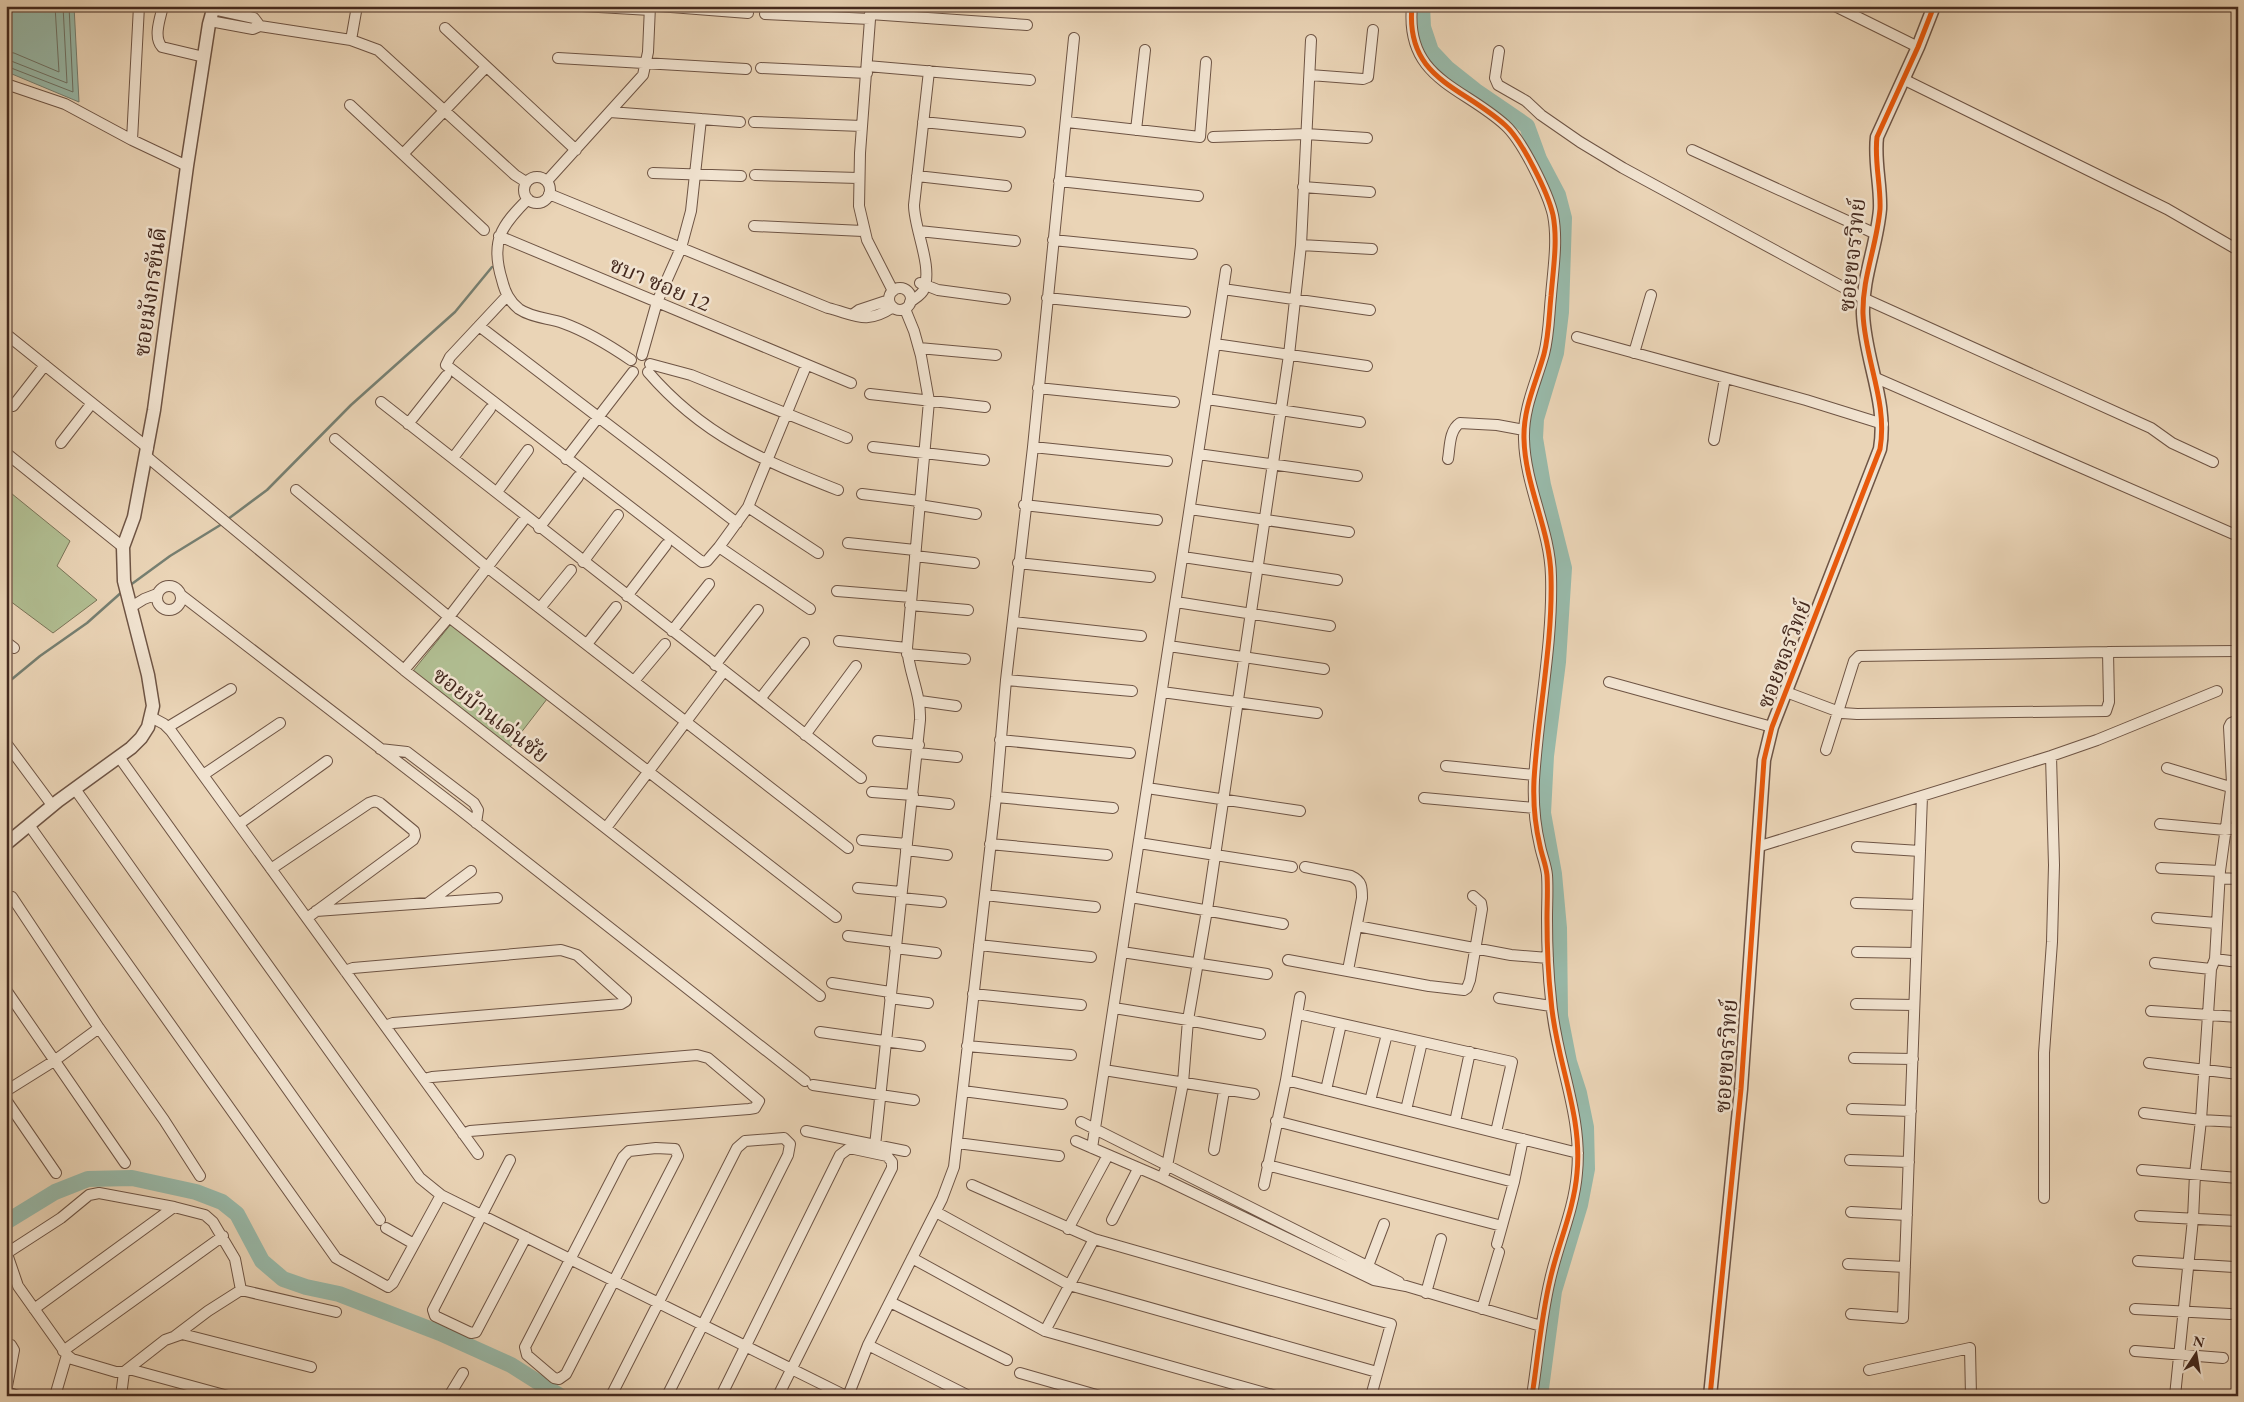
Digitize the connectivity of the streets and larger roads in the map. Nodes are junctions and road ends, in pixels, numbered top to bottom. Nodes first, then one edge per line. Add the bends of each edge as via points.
1 (138, 6) edge
2 (163, 6) edge
3 (357, 6) edge
4 (582, 6) edge
5 (1835, 6) edge
6 (1934, 6) edge
7 (653, 7) edge
8 (1411, 8) edge
9 (212, 12) edge
10 (870, 13) edge
11 (748, 14) dead end
12 (765, 14) dead end
13 (1027, 25) dead end
14 (445, 28) dead end
15 (1372, 30) dead end
16 (1074, 38) dead end
17 (351, 40) junction
18 (1311, 40) dead end
19 (1918, 47) junction
20 (1145, 50) dead end
21 (1499, 51) dead end
22 (204, 57) junction
23 (558, 58) dead end
24 (1206, 62) dead end
25 (646, 64) junction
26 (486, 67) junction
27 (761, 68) dead end
28 (746, 69) dead end
29 (867, 70) junction
30 (929, 71) junction
31 (1310, 75) junction
32 (1903, 79) junction
33 (1030, 80) dead end
34 (6, 84) edge
35 (350, 105) dead end
36 (445, 110) junction
37 (610, 112) junction
38 (701, 119) junction
39 (740, 122) dead end
40 (754, 122) dead end
41 (922, 122) junction
42 (1066, 122) junction
43 (862, 126) junction
44 (1136, 130) junction
45 (1020, 132) dead end
46 (1306, 134) junction
47 (1213, 137) dead end
48 (1367, 138) dead end
49 (132, 140) junction
50 (576, 150) junction
51 (1692, 150) dead end
52 (403, 154) junction
53 (187, 166) junction
54 (654, 173) dead end
55 (696, 174) junction
56 (755, 175) dead end
57 (741, 176) dead end
58 (917, 176) junction
59 (858, 178) junction
60 (547, 181) junction
61 (1059, 181) junction
62 (526, 182) junction
63 (1006, 186) dead end
64 (1303, 187) junction
65 (1370, 192) dead end
66 (549, 194) junction
67 (1198, 196) dead end
68 (528, 199) junction
69 (754, 226) dead end
70 (484, 230) dead end
71 (863, 231) junction
72 (919, 231) junction
73 (1876, 234) junction
74 (499, 236) junction
75 (1053, 240) junction
76 (1015, 241) dead end
77 (1301, 245) junction
78 (681, 248) junction
79 (1372, 249) dead end
80 (2238, 250) edge
81 (1192, 254) dead end
82 (1226, 270) dead end
83 (923, 282) junction
84 (1223, 289) junction
85 (1651, 295) dead end
86 (507, 296) junction
87 (1048, 298) junction
88 (1863, 298) junction
89 (892, 299) junction
90 (1005, 299) dead end
91 (1295, 300) junction
92 (907, 301) junction
93 (657, 302) junction
94 (1370, 310) dead end
95 (1185, 312) dead end
96 (479, 326) junction
97 (6, 334) edge
98 (1577, 337) dead end
99 (1215, 344) junction
100 (919, 348) junction
101 (1634, 353) junction
102 (996, 354) dead end
103 (642, 355) junction
104 (1289, 355) junction
105 (631, 360) junction
106 (45, 365) junction
107 (806, 366) junction
108 (1367, 366) dead end
109 (649, 368) junction
110 (633, 372) junction
111 (446, 376) dead end
112 (1725, 378) junction
113 (1876, 378) junction
114 (850, 383) dead end
115 (1038, 388) junction
116 (870, 394) dead end
117 (1207, 399) junction
118 (929, 401) junction
119 (381, 402) dead end
120 (1174, 402) dead end
121 (92, 403) junction
122 (13, 406) dead end
123 (985, 408) dead end
124 (490, 409) dead end
125 (1280, 410) junction
126 (788, 415) junction
127 (599, 417) junction
128 (1360, 422) dead end
129 (408, 424) junction
130 (1883, 424) junction
131 (1524, 430) junction
132 (847, 438) dead end
133 (335, 439) dead end
134 (1714, 440) dead end
135 (61, 443) dead end
136 (873, 446) dead end
137 (1032, 447) junction
138 (528, 450) dead end
139 (147, 452) junction
140 (925, 453) junction
141 (6, 454) edge
142 (1198, 454) junction
143 (453, 458) junction
144 (566, 458) junction
145 (984, 460) dead end
146 (1448, 460) dead end
147 (1167, 461) dead end
148 (767, 462) junction
149 (2213, 462) dead end
150 (1272, 465) junction
151 (1357, 476) dead end
152 (578, 477) dead end
153 (296, 490) dead end
154 (838, 490) dead end
155 (497, 492) junction
156 (862, 494) dead end
157 (919, 503) junction
158 (748, 506) junction
159 (1024, 506) junction
160 (1190, 509) junction
161 (976, 514) dead end
162 (618, 515) dead end
163 (526, 518) junction
164 (1157, 520) dead end
165 (1265, 520) junction
166 (737, 524) junction
167 (539, 528) junction
168 (1349, 532) dead end
169 (2238, 536) edge
170 (848, 543) dead end
171 (666, 545) dead end
172 (123, 547) junction
173 (719, 548) junction
174 (818, 553) dead end
175 (915, 553) junction
176 (1183, 557) junction
177 (583, 562) junction
178 (974, 563) dead end
179 (1018, 563) junction
180 (487, 567) junction
181 (1257, 569) junction
182 (571, 570) dead end
183 (1150, 577) dead end
184 (1337, 580) dead end
185 (709, 584) dead end
186 (837, 591) dead end
187 (157, 594) junction
188 (180, 595) junction
189 (628, 596) junction
190 (129, 601) junction
191 (911, 601) junction
192 (1176, 602) junction
193 (616, 607) dead end
194 (540, 608) junction
195 (810, 609) dead end
196 (758, 610) dead end
197 (968, 610) dead end
198 (1251, 614) junction
199 (449, 617) junction
200 (1013, 622) junction
201 (1330, 626) dead end
202 (672, 631) junction
203 (1141, 636) dead end
204 (839, 641) dead end
205 (804, 643) dead end
206 (587, 644) junction
207 (664, 644) dead end
208 (1169, 646) junction
209 (907, 651) junction
210 (2238, 651) edge
211 (2108, 652) junction
212 (1244, 657) junction
213 (965, 659) dead end
214 (715, 664) junction
215 (856, 666) dead end
216 (1324, 669) dead end
217 (404, 670) junction
218 (724, 671) junction
219 (1006, 680) junction
220 (634, 681) junction
221 (1610, 682) dead end
222 (231, 689) dead end
223 (1132, 691) dead end
224 (2217, 691) dead end
225 (1162, 692) junction
226 (1786, 692) junction
227 (760, 699) junction
228 (920, 701) junction
229 (1238, 702) junction
230 (956, 706) dead end
231 (1837, 712) junction
232 (1317, 714) dead end
233 (152, 717) junction
234 (2238, 720) edge
235 (687, 721) junction
236 (280, 723) dead end
237 (168, 727) junction
238 (1772, 727) junction
239 (805, 735) junction
240 (1000, 740) junction
241 (878, 741) dead end
242 (6, 744) edge
243 (918, 749) junction
244 (1826, 750) dead end
245 (1130, 754) dead end
246 (2051, 756) junction
247 (119, 757) junction
248 (957, 757) dead end
249 (328, 761) dead end
250 (1446, 766) dead end
251 (2167, 768) dead end
252 (648, 772) junction
253 (203, 775) junction
254 (1534, 775) junction
255 (861, 778) dead end
256 (2233, 784) edge
257 (1147, 788) junction
258 (75, 789) junction
259 (872, 792) dead end
260 (1922, 796) junction
261 (913, 797) junction
262 (996, 797) junction
263 (1424, 798) dead end
264 (1223, 799) junction
265 (949, 804) dead end
266 (52, 805) junction
267 (1114, 808) dead end
268 (1534, 808) junction
269 (1300, 811) dead end
270 (238, 824) junction
271 (2160, 824) dead end
272 (29, 825) junction
273 (606, 828) junction
274 (2238, 828) edge
275 (2225, 830) junction
276 (862, 840) dead end
277 (1139, 843) junction
278 (6, 844) edge
279 (990, 844) junction
280 (907, 847) junction
281 (1757, 847) junction
282 (1857, 847) dead end
283 (848, 848) dead end
284 (1920, 851) junction
285 (947, 855) dead end
286 (1108, 855) dead end
287 (1215, 856) junction
288 (1292, 867) dead end
289 (1305, 867) dead end
290 (2160, 868) dead end
291 (272, 869) junction
292 (471, 871) dead end
293 (2220, 875) junction
294 (2238, 880) edge
295 (858, 888) dead end
296 (901, 895) junction
297 (985, 895) junction
298 (1474, 896) dead end
299 (12, 897) dead end
300 (1131, 897) junction
301 (497, 898) dead end
302 (941, 902) dead end
303 (427, 903) junction
304 (1856, 903) dead end
305 (1918, 905) junction
306 (1095, 906) dead end
307 (1207, 910) junction
308 (316, 911) junction
309 (836, 917) dead end
310 (307, 918) junction
311 (2157, 918) dead end
312 (2216, 923) junction
313 (1283, 924) dead end
314 (1357, 926) junction
315 (848, 936) dead end
316 (895, 945) junction
317 (979, 945) junction
318 (1476, 948) junction
319 (1122, 952) junction
320 (1857, 952) dead end
321 (936, 953) dead end
322 (1916, 953) junction
323 (1091, 957) dead end
324 (1548, 958) junction
325 (1288, 960) dead end
326 (2238, 962) edge
327 (1198, 964) junction
328 (2154, 964) dead end
329 (2213, 964) junction
330 (1348, 970) junction
331 (346, 971) junction
332 (1267, 974) dead end
333 (832, 983) dead end
334 (6, 990) edge
335 (973, 994) junction
336 (890, 995) junction
337 (820, 996) dead end
338 (1300, 997) dead end
339 (1499, 998) dead end
340 (928, 1003) dead end
341 (1856, 1004) dead end
342 (1081, 1005) dead end
343 (1914, 1005) junction
344 (1551, 1006) junction
345 (1114, 1008) junction
346 (2152, 1010) dead end
347 (1298, 1014) junction
348 (2210, 1015) junction
349 (2238, 1017) edge
350 (1188, 1020) junction
351 (1341, 1024) junction
352 (385, 1026) junction
353 (99, 1028) junction
354 (820, 1032) dead end
355 (1260, 1034) dead end
356 (1387, 1034) junction
357 (886, 1041) junction
358 (1422, 1042) junction
359 (920, 1046) dead end
360 (967, 1046) junction
361 (1470, 1052) junction
362 (1071, 1055) dead end
363 (1854, 1058) dead end
364 (1913, 1059) junction
365 (54, 1060) junction
366 (2149, 1063) dead end
367 (2204, 1069) junction
368 (1104, 1070) junction
369 (2238, 1074) edge
370 (424, 1079) junction
371 (1286, 1080) junction
372 (1183, 1083) junction
373 (1326, 1090) junction
374 (6, 1091) edge
375 (963, 1091) junction
376 (1224, 1091) junction
377 (1254, 1094) dead end
378 (881, 1095) junction
379 (6, 1100) edge
380 (914, 1100) dead end
381 (1370, 1101) junction
382 (1062, 1104) dead end
383 (1852, 1109) dead end
384 (1406, 1110) junction
385 (1911, 1111) junction
386 (2144, 1113) dead end
387 (2201, 1120) junction
388 (1081, 1122) dead end
389 (1276, 1122) junction
390 (1455, 1122) junction
391 (2238, 1122) edge
392 (806, 1131) dead end
393 (1095, 1131) junction
394 (1496, 1132) junction
395 (463, 1134) junction
396 (1523, 1139) junction
397 (1076, 1141) dead end
398 (957, 1143) junction
399 (875, 1146) junction
400 (1092, 1148) junction
401 (1214, 1150) dead end
402 (905, 1151) dead end
403 (1578, 1153) junction
404 (478, 1154) dead end
405 (1108, 1155) junction
406 (1059, 1156) dead end
407 (510, 1160) dead end
408 (1850, 1160) dead end
409 (1909, 1162) junction
410 (124, 1163) dead end
411 (1267, 1165) junction
412 (1167, 1166) junction
413 (1138, 1169) junction
414 (2142, 1170) dead end
415 (56, 1173) dead end
416 (2195, 1174) junction
417 (200, 1176) dead end
418 (1162, 1178) junction
419 (2238, 1178) edge
420 (1514, 1182) junction
421 (972, 1185) dead end
422 (1264, 1185) dead end
423 (441, 1195) junction
424 (2044, 1198) dead end
425 (174, 1207) junction
426 (936, 1212) junction
427 (1851, 1212) dead end
428 (1907, 1215) junction
429 (483, 1216) junction
430 (2140, 1216) dead end
431 (2193, 1219) junction
432 (1112, 1220) dead end
433 (2237, 1221) edge
434 (1384, 1224) dead end
435 (1502, 1226) junction
436 (1068, 1229) junction
437 (223, 1236) junction
438 (526, 1237) junction
439 (1094, 1239) junction
440 (1441, 1239) dead end
441 (414, 1244) junction
442 (7, 1252) edge
443 (912, 1258) junction
444 (570, 1259) junction
445 (2138, 1261) dead end
446 (1848, 1264) dead end
447 (2189, 1264) junction
448 (1368, 1266) junction
449 (1905, 1267) junction
450 (2234, 1267) dead end
451 (614, 1281) junction
452 (1069, 1285) junction
453 (1406, 1286) junction
454 (241, 1290) junction
455 (1426, 1293) junction
456 (890, 1302) junction
457 (658, 1303) junction
458 (34, 1308) junction
459 (1482, 1309) junction
460 (2135, 1309) dead end
461 (2185, 1310) junction
462 (336, 1312) dead end
463 (1851, 1314) dead end
464 (2230, 1314) dead end
465 (702, 1325) junction
466 (1541, 1326) junction
467 (1045, 1331) junction
468 (176, 1336) junction
469 (6, 1344) edge
470 (868, 1345) junction
471 (746, 1346) junction
472 (2135, 1351) dead end
473 (65, 1353) junction
474 (2180, 1354) junction
475 (2223, 1358) dead end
476 (1007, 1360) dead end
477 (311, 1367) dead end
478 (792, 1369) junction
479 (1869, 1370) dead end
480 (126, 1371) junction
481 (1377, 1372) junction
482 (463, 1373) dead end
483 (1020, 1373) dead end
484 (6, 1392) edge
485 (1095, 1395) edge
486 (18, 1396) edge
487 (55, 1396) edge
488 (121, 1396) edge
489 (228, 1396) edge
490 (449, 1396) edge
491 (611, 1396) edge
492 (667, 1396) edge
493 (721, 1396) edge
494 (778, 1396) edge
495 (847, 1396) edge
496 (969, 1396) edge
497 (1276, 1396) edge
498 (1371, 1396) edge
499 (1532, 1396) edge
500 (1710, 1396) edge
501 (1971, 1396) edge
502 (2176, 1396) edge

1 - 49 street
2 - 22 street via 158,43 162,47
3 - 17 street
4 - 7 street
5 - 19 street
6 - 19 street, ซอยขจรวิทย์
7 - 11 street
7 - 25 street
8 - 131 street via 1411,31 1417,48 1433,72 1514,134 1551,208 1554,259 1547,339 1527,404
9 - 17 street via 254,18 260,26
9 - 22 street, ซอยมังกรขันดี
10 - 12 street
10 - 13 street
10 - 29 street
14 - 26 street
15 - 31 street via 1368,77
16 - 42 street
17 - 36 street via 378,50
18 - 31 street
19 - 32 street, ซอยขจรวิทย์
20 - 44 street
21 - 88 street via 1495,78 1498,85 1526,101 1580,142
22 - 53 street, ซอยมังกรขันดี
23 - 25 street
24 - 44 street via 1200,137
25 - 28 street
25 - 37 street via 638,82
26 - 36 street
26 - 50 street
27 - 29 street
29 - 30 street
29 - 43 street
30 - 33 street
30 - 41 street
31 - 46 street
32 - 73 street, ซอยขจรวิทย์ via 1877,137 1880,209
32 - 80 street via 2167,208
34 - 49 street via 65,104
35 - 52 street
36 - 52 street
36 - 62 street
37 - 38 street
37 - 50 street
38 - 39 street
38 - 55 street
40 - 43 street
41 - 45 street
41 - 58 street
42 - 44 street
42 - 61 street
43 - 59 street
46 - 47 street
46 - 48 street
46 - 64 street
49 - 53 street
50 - 60 street
51 - 73 street
52 - 70 street
53 - 139 street, ซอยมังกรขันดี
54 - 55 street
55 - 57 street
55 - 78 street
56 - 59 street
58 - 63 street
58 - 72 street via 914,211
59 - 71 street
60 - 62 street via 537,177
60 - 66 street
61 - 67 street
61 - 75 street
62 - 68 street
64 - 65 street
64 - 77 street
66 - 68 street via 540,202
66 - 78 street
68 - 74 street via 514,212
69 - 71 street
71 - 89 street
72 - 76 street
72 - 83 street via 923,245
73 - 88 street, ซอยขจรวิทย์
74 - 86 street via 496,254
74 - 93 street, ชบา ซอย 12
75 - 81 street
75 - 87 street
77 - 79 street
77 - 91 street
78 - 89 street via 852,315 869,318
78 - 93 street
82 - 84 street
83 - 90 street
83 - 92 street
84 - 91 street
84 - 99 street
85 - 101 street
86 - 96 street
86 - 105 street via 528,314 584,332
87 - 95 street
87 - 115 street
88 - 113 street, ซอยขจรวิทย์ via 1865,334
88 - 149 street via 2150,428 2172,443
89 - 92 street via 896,310
89 - 92 street via 901,289
91 - 94 street
91 - 104 street
92 - 100 street
93 - 103 street
93 - 107 street, ชบา ซอย 12
96 - 127 street
96 - 144 street via 446,365
97 - 106 street, ซอยบ้านเด่นชัย
98 - 101 street
99 - 104 street
99 - 117 street
100 - 102 street
100 - 118 street
101 - 112 street
103 - 105 street
103 - 109 street via 649,360
104 - 108 street
104 - 125 street
105 - 110 street
106 - 121 street, ซอยบ้านเด่นชัย
106 - 122 street
107 - 114 street, ชบา ซอย 12
107 - 126 street
109 - 110 street via 640,375
109 - 126 street via 691,375
109 - 148 street via 681,406 700,422
110 - 127 street
111 - 129 street
112 - 130 street
112 - 134 street
113 - 130 street, ซอยขจรวิทย์
113 - 169 street
115 - 120 street
115 - 137 street
116 - 118 street
117 - 125 street
117 - 142 street
118 - 123 street
118 - 140 street
119 - 129 street
121 - 135 street
121 - 139 street, ซอยบ้านเด่นชัย
124 - 143 street
125 - 128 street
125 - 150 street
126 - 132 street
126 - 148 street
127 - 144 street
127 - 166 street
129 - 143 street
130 - 226 street, ซอยขจรวิทย์ via 1875,464
131 - 146 street via 1460,423 1453,432
131 - 254 street via 1526,460 1547,541 1551,574 1551,612
133 - 180 street
136 - 140 street
137 - 147 street
137 - 159 street
138 - 155 street
139 - 172 street, ซอยมังกรขันดี via 134,517
139 - 217 street, ซอยบ้านเด่นชัย
140 - 145 street
140 - 157 street
141 - 172 street
142 - 150 street
142 - 160 street
143 - 155 street
144 - 173 street via 698,561 705,562
148 - 154 street
148 - 158 street
150 - 151 street
150 - 165 street
152 - 167 street
153 - 199 street
155 - 163 street
156 - 157 street
157 - 161 street
157 - 175 street
158 - 166 street
158 - 174 street
159 - 164 street
159 - 179 street
160 - 165 street
160 - 176 street
162 - 177 street
163 - 167 street
163 - 180 street
165 - 168 street
165 - 181 street
166 - 173 street
167 - 177 street
170 - 175 street
171 - 189 street
172 - 190 street, ซอยมังกรขันดี via 124,581
173 - 195 street
175 - 178 street
175 - 191 street
176 - 181 street
176 - 192 street
177 - 189 street
179 - 183 street
179 - 200 street
180 - 194 street
180 - 199 street
181 - 184 street
181 - 198 street
182 - 194 street
185 - 202 street
186 - 191 street
187 - 188 street via 169,586
187 - 188 street via 160,606 171,610 180,603
187 - 190 street
188 - 378 street via 380,749 401,750 414,757 474,804 478,810 476,823 809,1083
189 - 202 street
190 - 233 street via 152,693
191 - 197 street
191 - 209 street
192 - 198 street
192 - 208 street
193 - 206 street
194 - 206 street
196 - 214 street
198 - 201 street
198 - 212 street
199 - 217 street
199 - 252 street
200 - 203 street
200 - 219 street
202 - 214 street
204 - 209 street
205 - 227 street
206 - 220 street
207 - 220 street
208 - 212 street
208 - 225 street
209 - 213 street
209 - 228 street
210 - 211 street
211 - 231 street via 1859,656 1854,661
211 - 231 street via 2109,702 2106,711
212 - 216 street
212 - 229 street
214 - 218 street
215 - 239 street
217 - 273 street, ซอยบ้านเด่นชัย
218 - 227 street
218 - 235 street
219 - 223 street
219 - 240 street
220 - 235 street
221 - 238 street
222 - 237 street
224 - 246 street
225 - 229 street
225 - 257 street
226 - 231 street
226 - 238 street, ซอยขจรวิทย์
227 - 239 street
228 - 230 street
228 - 243 street
229 - 232 street
229 - 264 street
231 - 244 street
233 - 237 street
233 - 247 street via 141,738
234 - 256 street via 2229,727
235 - 252 street
235 - 283 street
236 - 253 street
237 - 253 street
238 - 281 street, ซอยขจรวิทย์ via 1764,760
239 - 255 street
240 - 245 street
240 - 262 street
241 - 243 street
242 - 266 street
243 - 248 street
243 - 261 street
246 - 260 street
246 - 424 street via 2054,865 2044,1054
247 - 258 street
247 - 423 street via 420,1178
249 - 270 street
250 - 254 street
251 - 256 street
252 - 273 street
252 - 309 street
253 - 270 street
254 - 268 street
256 - 275 street
257 - 264 street
257 - 277 street
258 - 266 street
258 - 441 street via 383,1224
259 - 261 street
260 - 281 street
260 - 284 street
261 - 265 street
261 - 280 street
262 - 267 street
262 - 279 street
263 - 268 street
264 - 269 street
264 - 287 street
266 - 272 street
268 - 324 street via 1547,878
270 - 291 street
271 - 275 street
272 - 278 street
272 - 441 street via 336,1258 388,1286 393,1283
273 - 337 street, ซอยบ้านเด่นชัย
274 - 275 street
275 - 293 street
276 - 280 street
277 - 287 street
277 - 300 street
279 - 286 street
279 - 297 street
280 - 285 street
280 - 296 street
281 - 500 street, ซอยขจรวิทย์ via 1741,1089
282 - 284 street
284 - 305 street
287 - 288 street
287 - 307 street
289 - 314 street via 1357,879 1362,886
290 - 293 street
291 - 308 street via 375,801 414,831 413,840
291 - 310 street
292 - 303 street
293 - 294 street
293 - 312 street
295 - 296 street
296 - 302 street
296 - 316 street
297 - 306 street
297 - 317 street
298 - 318 street via 1482,909
299 - 353 street
300 - 307 street
300 - 319 street
301 - 303 street
303 - 308 street
304 - 305 street
305 - 322 street
307 - 313 street
307 - 327 street
308 - 310 street
310 - 331 street
311 - 312 street
312 - 329 street
314 - 318 street
314 - 330 street
315 - 316 street
316 - 321 street
316 - 336 street
317 - 323 street
317 - 335 street
318 - 324 street
318 - 330 street via 1470,980 1464,990
319 - 327 street
319 - 345 street
320 - 322 street
322 - 343 street
324 - 344 street
325 - 330 street
326 - 329 street
327 - 332 street
327 - 350 street
328 - 329 street
329 - 348 street
331 - 352 street
331 - 352 street via 561,950 576,955 626,999 621,1004
333 - 336 street
334 - 365 street
335 - 342 street
335 - 360 street
336 - 340 street
336 - 357 street
338 - 347 street
339 - 344 street
341 - 343 street
343 - 364 street
344 - 403 street via 1559,1057 1574,1114
345 - 350 street
345 - 368 street
346 - 348 street
347 - 351 street
347 - 371 street
348 - 349 street
348 - 367 street
350 - 355 street
350 - 372 street
351 - 356 street
351 - 373 street
352 - 370 street
353 - 365 street
353 - 417 street
354 - 357 street
356 - 358 street
356 - 381 street
357 - 359 street
357 - 378 street
358 - 361 street
358 - 384 street
360 - 362 street
360 - 375 street
361 - 390 street
361 - 394 street via 1512,1062
363 - 364 street
364 - 385 street
365 - 374 street
365 - 410 street
366 - 367 street
367 - 369 street
367 - 387 street
368 - 372 street
368 - 393 street
370 - 395 street
370 - 395 street via 697,1055 708,1058 759,1101 755,1108 748,1109
371 - 373 street
371 - 389 street
372 - 376 street
372 - 412 street
373 - 381 street
375 - 382 street
375 - 398 street
376 - 377 street
376 - 401 street
378 - 380 street
378 - 399 street
379 - 415 street
381 - 384 street
383 - 385 street
384 - 390 street
385 - 409 street
386 - 387 street
387 - 391 street
387 - 416 street
388 - 393 street
389 - 411 street
389 - 420 street
390 - 394 street
392 - 399 street
393 - 400 street
393 - 412 street
394 - 396 street
395 - 404 street
396 - 403 street
396 - 420 street
397 - 400 street
398 - 406 street
398 - 426 street via 950,1182
399 - 402 street
400 - 405 street
403 - 466 street via 1570,1211 1550,1276
405 - 413 street
405 - 436 street
407 - 429 street
408 - 409 street
409 - 428 street
411 - 422 street
411 - 435 street
412 - 418 street
412 - 448 street
413 - 418 street
413 - 432 street
414 - 416 street
416 - 419 street
416 - 431 street
418 - 453 street via 1374,1280
420 - 435 street
421 - 436 street
423 - 429 street
423 - 441 street
425 - 437 street via 205,1215
425 - 442 street via 91,1194 61,1218
425 - 458 street
426 - 443 street
426 - 452 street
427 - 428 street
428 - 449 street
429 - 438 street
429 - 438 street via 433,1310 437,1318 470,1333 476,1332
430 - 431 street
431 - 433 street
431 - 447 street
434 - 448 street
435 - 459 street
436 - 439 street
437 - 454 street via 235,1259
437 - 473 street
438 - 444 street
439 - 452 street
439 - 481 street via 1391,1324
440 - 455 street
442 - 458 street via 18,1286
443 - 456 street
443 - 467 street
444 - 451 street
444 - 451 street via 525,1351 554,1378 560,1379 566,1374
444 - 451 street via 626,1153 656,1148 675,1149 678,1156
445 - 447 street
446 - 449 street
447 - 450 street
447 - 461 street
448 - 453 street
449 - 463 street via 1903,1318
451 - 457 street
452 - 467 street
452 - 481 street
453 - 455 street
454 - 462 street
454 - 468 street
455 - 459 street
456 - 470 street
456 - 476 street
457 - 465 street
457 - 465 street via 737,1148 745,1141 784,1138 790,1144 788,1155
457 - 491 street
458 - 473 street
459 - 466 street
460 - 461 street
461 - 464 street
461 - 474 street
465 - 471 street
465 - 492 street
466 - 499 street
467 - 497 street
468 - 477 street via 182,1334
468 - 480 street via 156,1346
469 - 484 street via 14,1350
470 - 495 street
470 - 496 street
471 - 478 street
471 - 478 street via 840,1155 848,1148 854,1148 887,1156 892,1168
471 - 493 street
472 - 474 street
473 - 480 street via 72,1359 116,1372
473 - 487 street
474 - 475 street
474 - 502 street
478 - 494 street
478 - 495 street
479 - 501 street via 1970,1348
480 - 488 street
480 - 489 street
481 - 498 street
482 - 490 street
483 - 485 street
484 - 486 street

